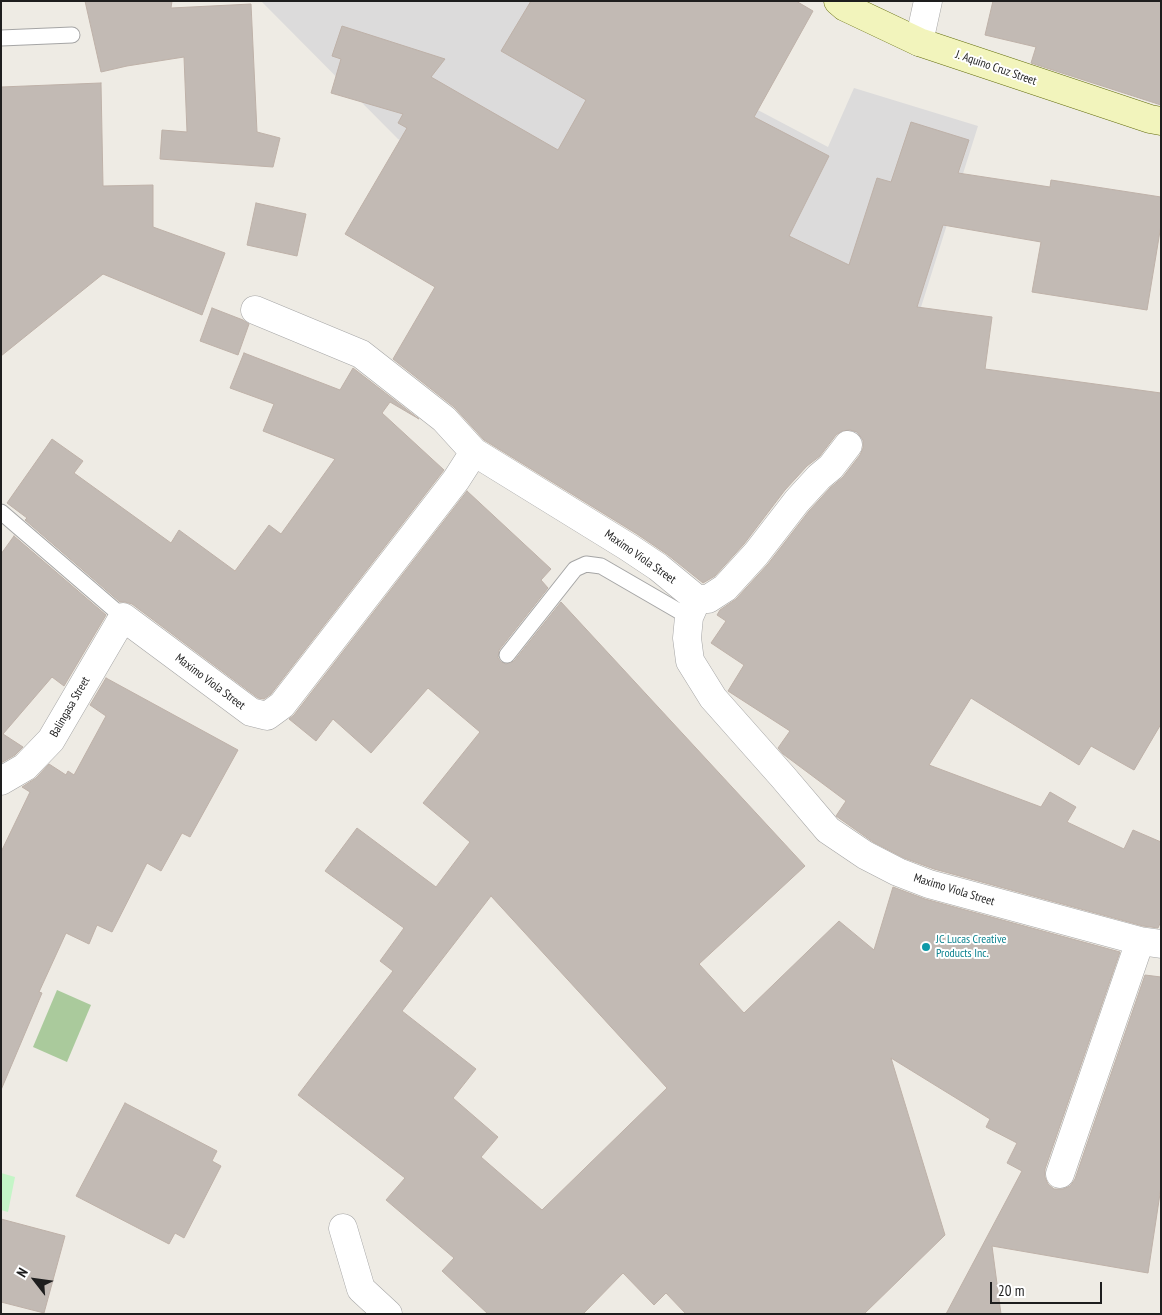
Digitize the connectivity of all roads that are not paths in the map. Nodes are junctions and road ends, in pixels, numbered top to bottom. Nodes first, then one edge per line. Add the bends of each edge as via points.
1 (838, 1) edge
2 (928, 1) edge
3 (72, 35) dead end
4 (1, 38) edge
5 (919, 42) junction
6 (1161, 121) edge
7 (255, 310) dead end
8 (848, 445) dead end
9 (474, 452) junction
10 (1, 512) edge
11 (693, 608) junction
12 (123, 617) junction
13 (507, 655) dead end
14 (1, 781) edge
15 (1150, 943) edge
16 (1060, 1174) dead end
17 (344, 1228) dead end
18 (388, 1314) edge

1 - 5 street, J. Aquino Cruz Street
2 - 5 street
3 - 4 lane
5 - 6 street, J. Aquino Cruz Street
7 - 9 street via 361,354 444,419
8 - 11 street via 725,588
9 - 11 street, Maximo Viola Street via 658,568
9 - 12 street, Maximo Viola Street via 456,480 282,705 267,716 251,712
10 - 12 lane
11 - 13 lane via 601,566 586,564 575,569
11 - 15 street, Maximo Viola Street via 686,638 690,661 713,698 828,830 865,856 928,884
12 - 14 street, Balingasa Street via 51,740 25,767
15 - 16 street
17 - 18 street via 361,1289

